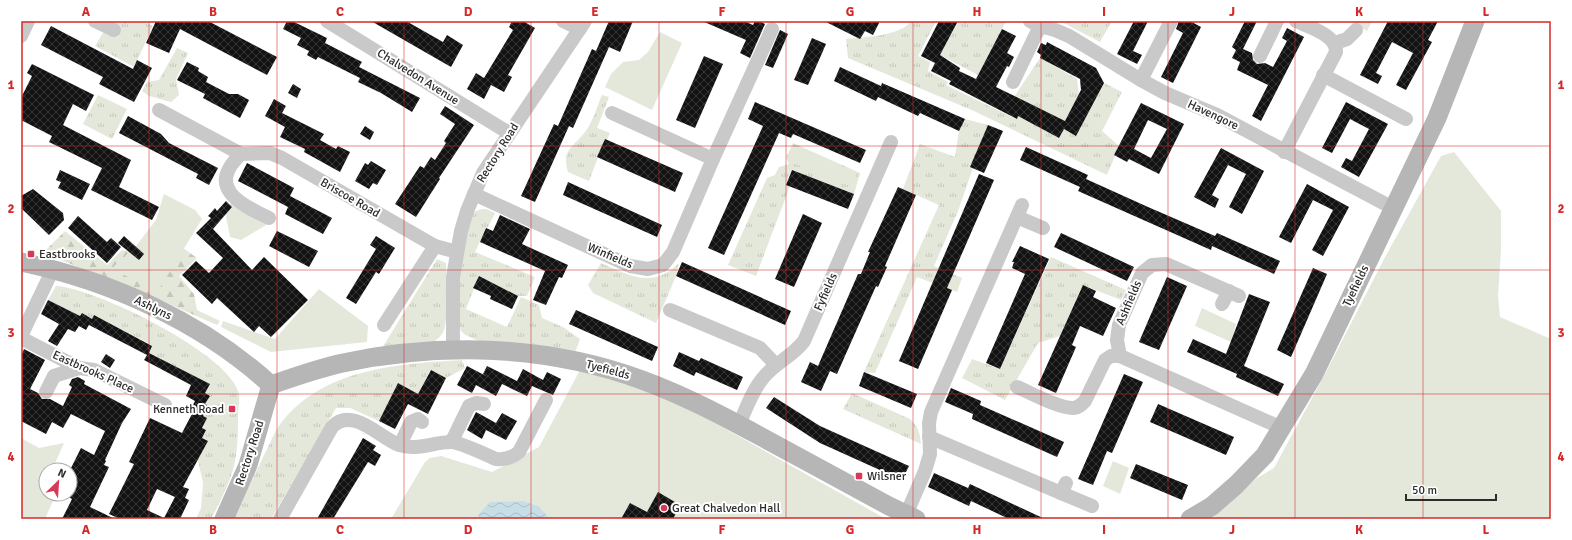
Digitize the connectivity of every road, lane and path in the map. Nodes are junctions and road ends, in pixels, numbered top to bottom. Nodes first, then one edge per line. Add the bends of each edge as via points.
1 (28, 21) edge
2 (94, 21) edge
3 (327, 21) edge
4 (562, 21) edge
5 (1171, 21) edge
6 (1277, 21) edge
7 (1296, 21) edge
8 (1475, 21) edge
9 (1035, 24) edge
10 (582, 25) edge
11 (772, 29) dead end
12 (114, 30) dead end
13 (1356, 30) dead end
14 (21, 36) edge
15 (1335, 44) junction
16 (1260, 56) dead end
17 (1323, 75) junction
18 (1141, 80) junction
19 (1013, 82) dead end
20 (159, 110) dead end
21 (612, 113) dead end
22 (1406, 119) dead end
23 (509, 133) junction
24 (891, 142) dead end
25 (1284, 152) junction
26 (241, 154) junction
27 (713, 159) junction
28 (474, 194) junction
29 (1393, 208) junction
30 (269, 218) dead end
31 (1043, 228) dead end
32 (435, 246) junction
33 (457, 252) junction
34 (21, 262) edge
35 (53, 269) junction
36 (1222, 304) dead end
37 (670, 310) dead end
38 (384, 325) dead end
39 (21, 337) edge
40 (452, 350) junction
41 (1120, 356) junction
42 (776, 365) junction
43 (79, 368) junction
44 (271, 385) junction
45 (1018, 387) dead end
46 (46, 392) dead end
47 (546, 400) dead end
48 (484, 404) dead end
49 (165, 406) dead end
50 (422, 422) dead end
51 (739, 425) junction
52 (1282, 428) junction
53 (929, 437) junction
54 (452, 441) junction
55 (400, 445) junction
56 (1092, 506) dead end
57 (911, 517) edge
58 (224, 519) edge
59 (280, 519) edge
60 (1190, 519) edge

1 - 14 street
2 - 12 street
3 - 23 street, Chalvedon Avenue
4 - 10 street
5 - 18 street
6 - 16 street
7 - 15 street via 1329,38
8 - 29 street, Tyefields via 1437,118
9 - 18 street, Havengore via 1069,36
9 - 19 street, Havengore
10 - 23 street, Rectory Road
11 - 27 street, Winfields
13 - 15 street via 1347,39
15 - 17 street via 1336,52
17 - 22 street
17 - 25 street
18 - 25 street, Havengore via 1217,115
20 - 26 street
21 - 27 street
23 - 28 street, Rectory Road via 483,173
24 - 42 street, Fyfields via 804,341 797,350
25 - 29 street, Havengore
26 - 30 street via 231,164 226,177 228,190 241,204
26 - 32 street, Briscoe Road via 270,153 282,158
27 - 28 street, Winfields via 673,252 663,265 648,269 630,266
28 - 33 street, Rectory Road
29 - 52 street, Tyefields via 1314,374
31 - 53 street via 1020,211 931,412
32 - 33 street, Briscoe Road
32 - 38 street
33 - 40 street, Rectory Road via 453,277
34 - 35 street, Ashlyns
35 - 39 street
35 - 44 street, Ashlyns via 148,305 203,334 252,368
36 - 41 street, Ashfields via 1234,293 1166,264 1152,265 1142,273 1118,325
37 - 42 street via 760,348
39 - 43 street, Eastbrooks Place
40 - 44 street, Tyefields via 420,351 342,363
40 - 51 street, Tyefields via 526,353 592,365 648,382 689,399
41 - 45 street via 1111,356 1105,360 1085,401 1074,408 1064,407
41 - 52 street
42 - 51 street, Fyfields via 755,389
43 - 46 street via 54,376
43 - 49 street, Eastbrooks Place via 94,370
44 - 58 street, Rectory Road via 248,465
47 - 54 street via 519,452 514,456 496,459
48 - 54 street via 476,403 469,406
50 - 55 street via 418,419 412,422
51 - 57 street, Tyefields
52 - 60 street, Tyefields via 1265,455 1236,485 1212,506
53 - 56 street via 1063,488
53 - 57 street via 930,454
54 - 55 street via 412,447
55 - 59 street via 356,421 337,421

